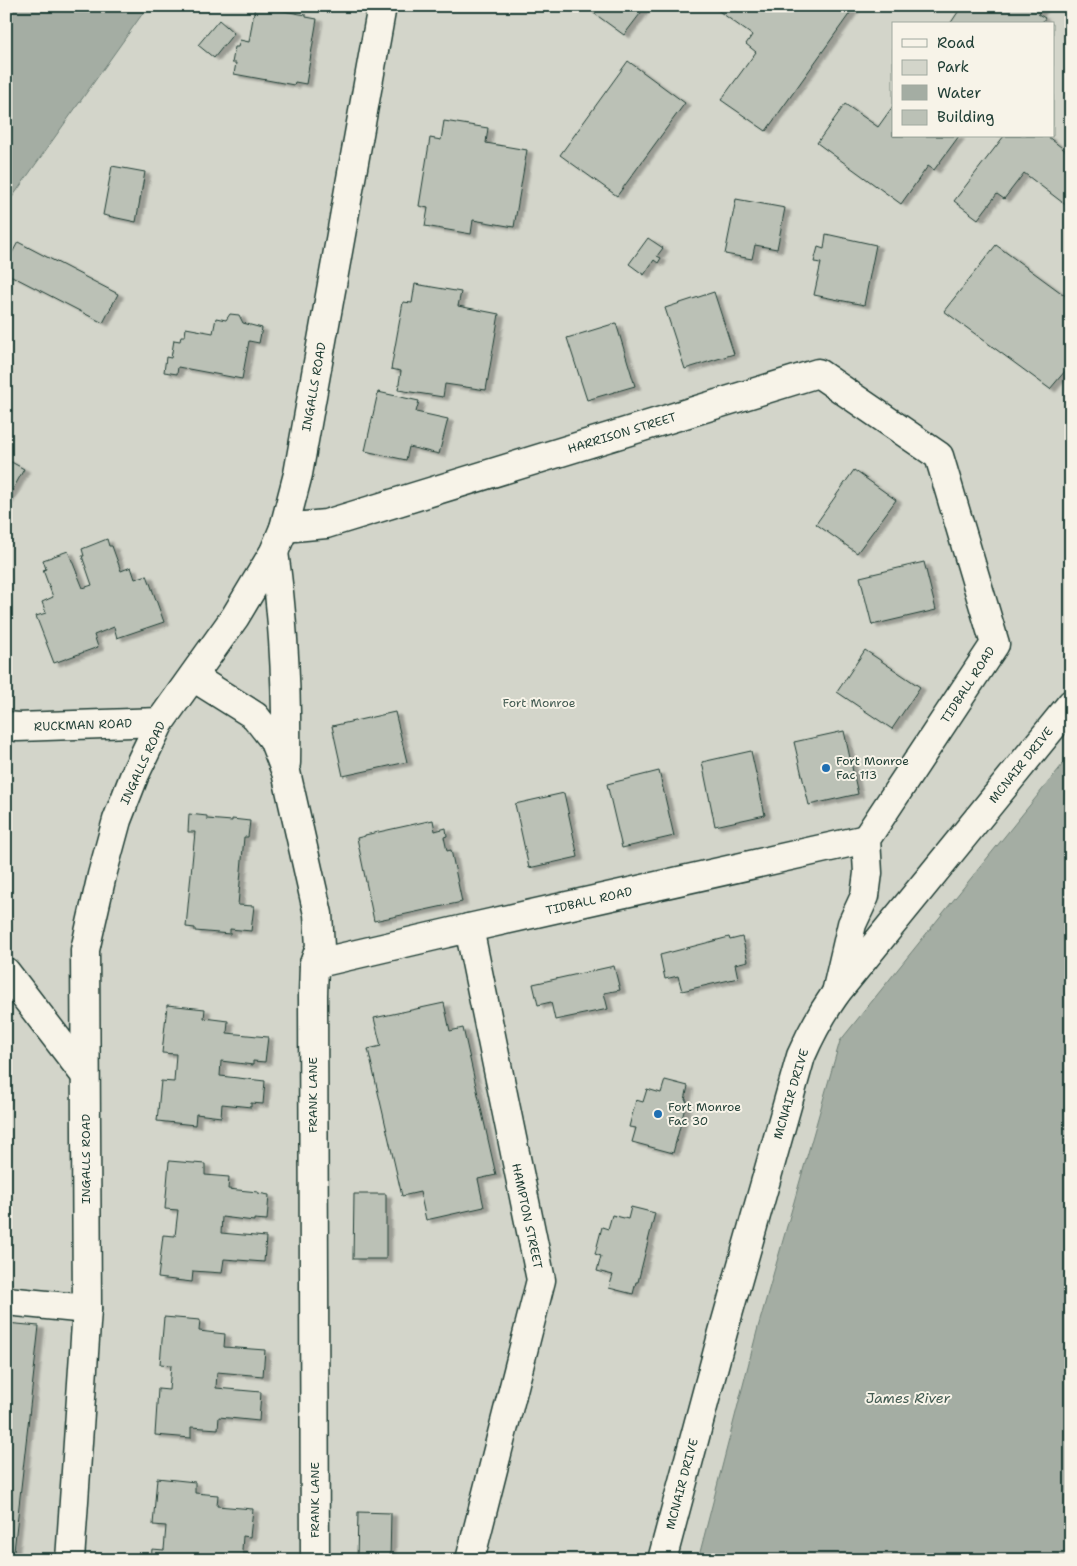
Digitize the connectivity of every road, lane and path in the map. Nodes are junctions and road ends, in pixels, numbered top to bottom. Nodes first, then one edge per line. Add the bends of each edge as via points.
1 (382, 6) edge
2 (939, 456) joint
3 (279, 540) junction
4 (193, 677) junction
5 (1071, 704) edge
6 (160, 722) junction
7 (6, 726) edge
8 (286, 772) junction
9 (866, 839) junction
10 (469, 928) junction
11 (314, 964) junction
12 (6, 972) edge
13 (836, 993) junction
14 (85, 1075) junction
15 (6, 1301) edge
16 (87, 1309) junction
17 (70, 1560) edge
18 (315, 1560) edge
19 (470, 1560) edge
20 (662, 1560) edge

1 - 3 street, INGALLS ROAD via 298,474
2 - 3 street, HARRISON STREET via 818,373
2 - 9 street, TIDBALL ROAD via 995,644
3 - 4 street, INGALLS ROAD via 235,617
3 - 8 street via 287,720
4 - 6 street, INGALLS ROAD
4 - 8 street, FRANK LANE via 255,716 273,739
5 - 13 street, MCNAIR DRIVE
6 - 7 street, RUCKMAN ROAD
6 - 14 street, INGALLS ROAD via 117,820 85,950
8 - 11 street, FRANK LANE via 318,914 320,948
9 - 10 street, TIDBALL ROAD
9 - 13 street via 868,873 865,896 852,924
10 - 11 street, TIDBALL ROAD
10 - 19 street, HAMPTON STREET via 541,1280
11 - 18 street, FRANK LANE
12 - 14 street
13 - 20 street, MCNAIR DRIVE via 816,1022 801,1056
14 - 16 street, INGALLS ROAD
15 - 16 street
16 - 17 street, INGALLS ROAD

